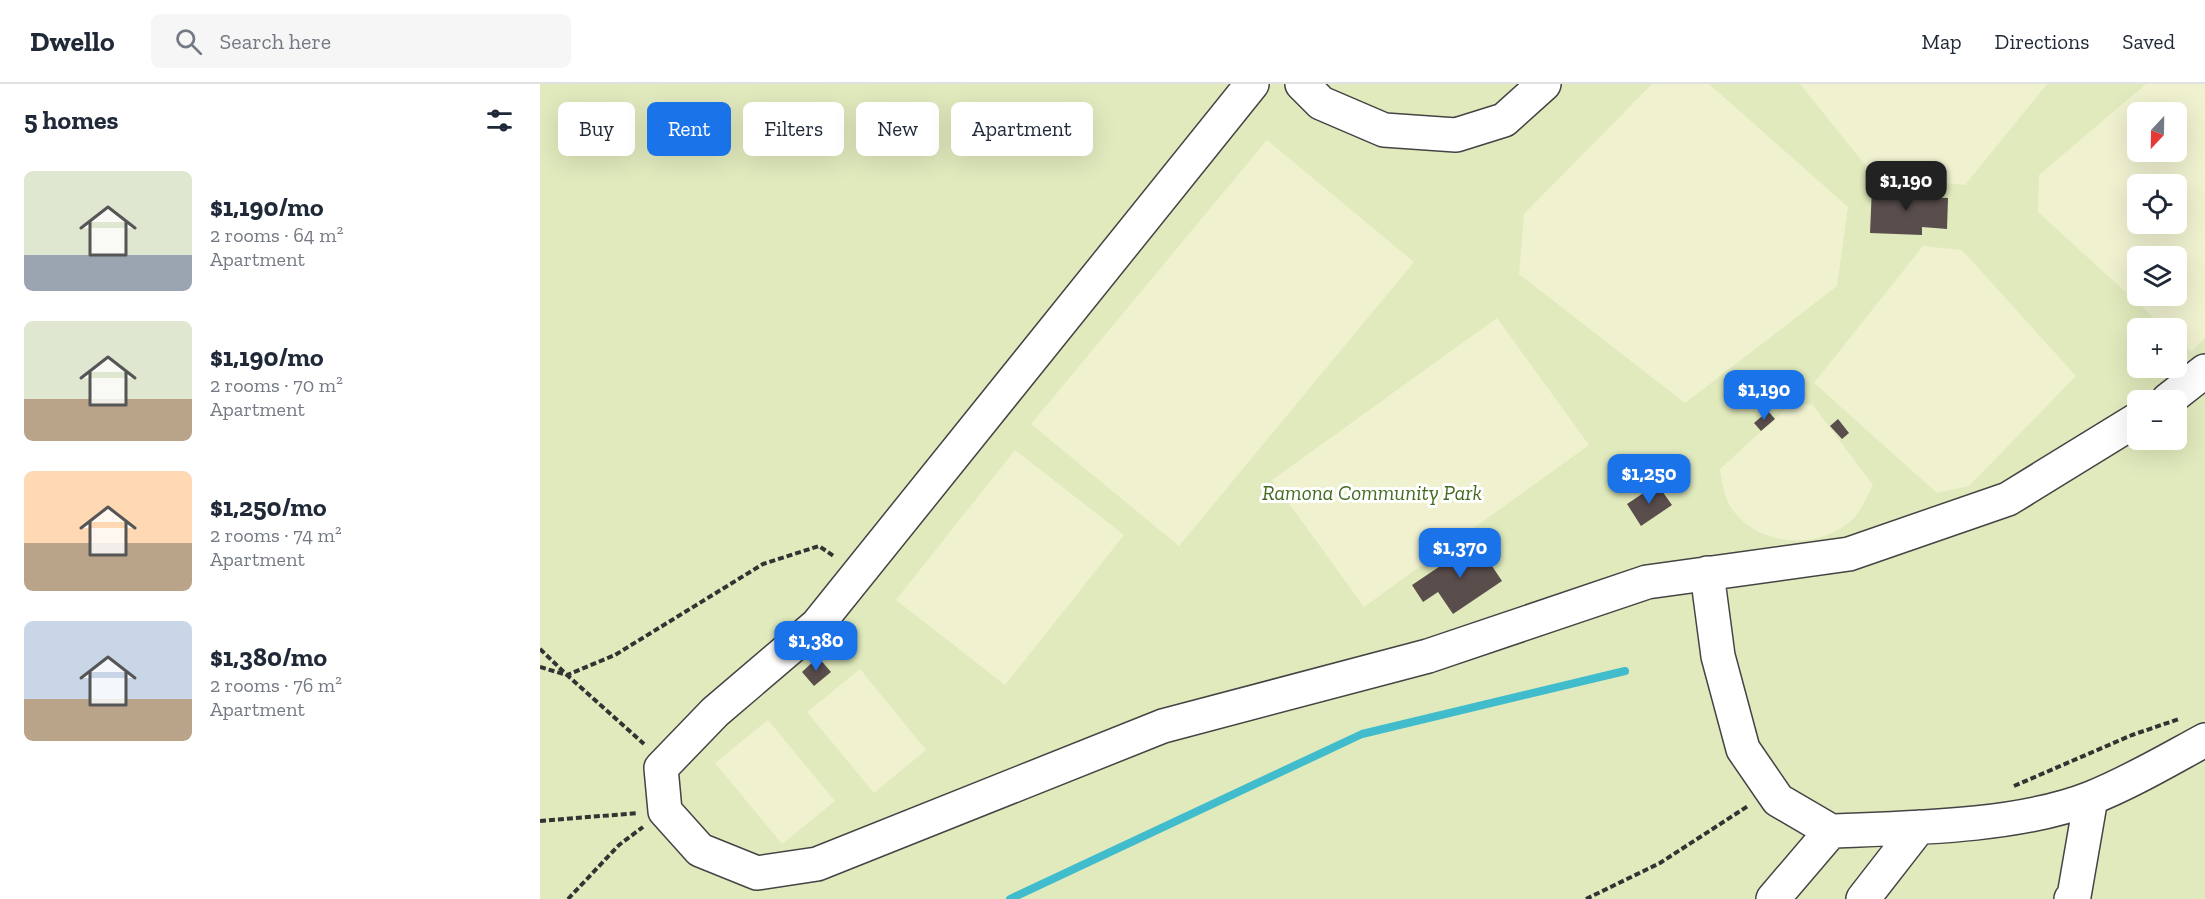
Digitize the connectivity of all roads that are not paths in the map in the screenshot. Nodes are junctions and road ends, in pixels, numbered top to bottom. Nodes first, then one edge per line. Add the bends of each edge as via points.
1 (1252, 84) edge
2 (1302, 84) edge
3 (1544, 84) edge
4 (2205, 371) edge
5 (2181, 390) edge
6 (2127, 426) edge
7 (1707, 573) junction
8 (2205, 740) edge
9 (2091, 798) junction
10 (1919, 827) junction
11 (1831, 831) junction
12 (1773, 899) edge
13 (1863, 899) edge
14 (2071, 899) edge

1 - 7 lane via 817,625 715,712 666,761 661,768 665,811 700,850 758,873 817,864 1163,726 1428,656 1647,582
2 - 3 lane via 1321,103 1383,130 1456,135 1504,120
4 - 5 lane
6 - 7 lane via 2007,499 1849,554
7 - 11 lane via 1718,656 1743,749 1778,800
8 - 9 lane
9 - 10 lane via 2033,815
9 - 14 lane
10 - 11 lane
10 - 13 lane
11 - 12 lane

